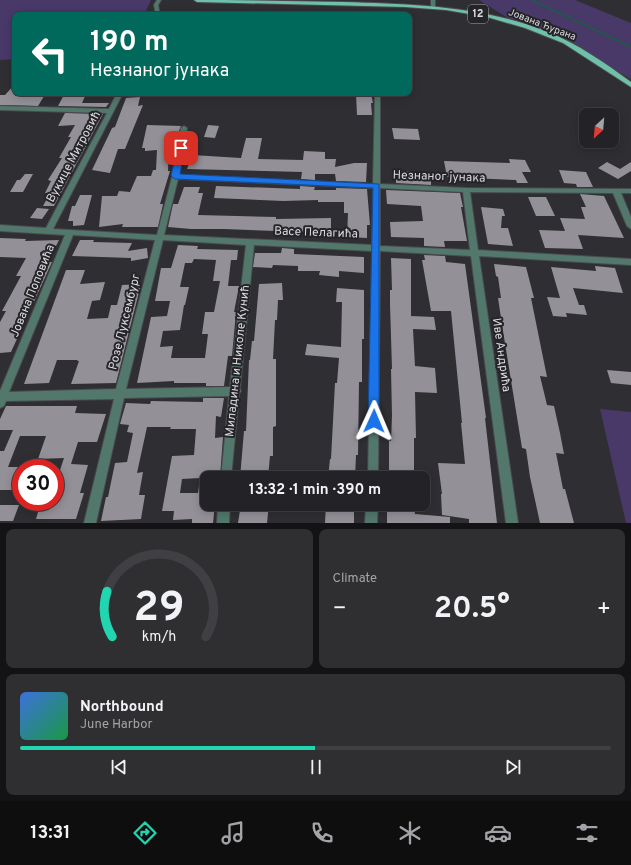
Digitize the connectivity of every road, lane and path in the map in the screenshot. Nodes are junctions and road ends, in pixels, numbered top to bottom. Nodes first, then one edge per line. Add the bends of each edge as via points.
1 (159, 0) edge
2 (197, 0) edge
3 (433, 0) edge
4 (433, 7) junction
5 (157, 12) edge
6 (631, 85) edge
7 (118, 96) edge
8 (376, 96) edge
9 (0, 108) edge
10 (111, 111) junction
11 (184, 128) dead end
12 (175, 176) junction
13 (377, 186) junction
14 (466, 190) junction
15 (616, 191) junction
16 (631, 191) edge
17 (631, 226) edge
18 (0, 228) edge
19 (48, 231) junction
20 (70, 233) junction
21 (160, 238) junction
22 (250, 243) junction
23 (376, 248) junction
24 (475, 252) junction
25 (631, 262) edge
26 (236, 391) junction
27 (120, 394) junction
28 (1, 399) edge
29 (227, 471) edge
30 (373, 471) edge
31 (224, 511) edge
32 (372, 511) edge
33 (90, 523) edge
34 (223, 523) edge
35 (371, 523) edge
36 (512, 523) edge

1 - 5 street via 156,5
2 - 4 main road, Јована Ђурана / 12
3 - 4 street
4 - 6 main road, Јована Ђурана / 12 via 507,21 563,41
7 - 10 street, Вукице Митровић
8 - 13 street
9 - 10 street
10 - 19 street, Вукице Митровић
11 - 12 street, Розе Луксембург
12 - 13 street, Незнаног јунака
12 - 21 street, Розе Луксембург
13 - 14 street, Незнаног јунака
13 - 23 street
14 - 15 street, Незнаног јунака
14 - 24 street, Иве Андрића
15 - 16 street, Незнаног јунака
15 - 17 street
18 - 19 street, Васе Пелагића
19 - 20 street, Васе Пелагића
20 - 21 street, Васе Пелагића
20 - 28 street, Јована Поповића
21 - 22 street, Васе Пелагића
21 - 27 street, Розе Луксембург
22 - 23 street, Васе Пелагића
22 - 26 street, Миладина и Николе Кунић
23 - 24 street, Васе Пелагића
23 - 30 street
24 - 25 street, Васе Пелагића
24 - 36 street, Иве Андрића
26 - 27 street
26 - 29 street, Миладина и Николе Кунић
27 - 28 street
27 - 33 street, Розе Луксембург
31 - 34 street
32 - 35 street

